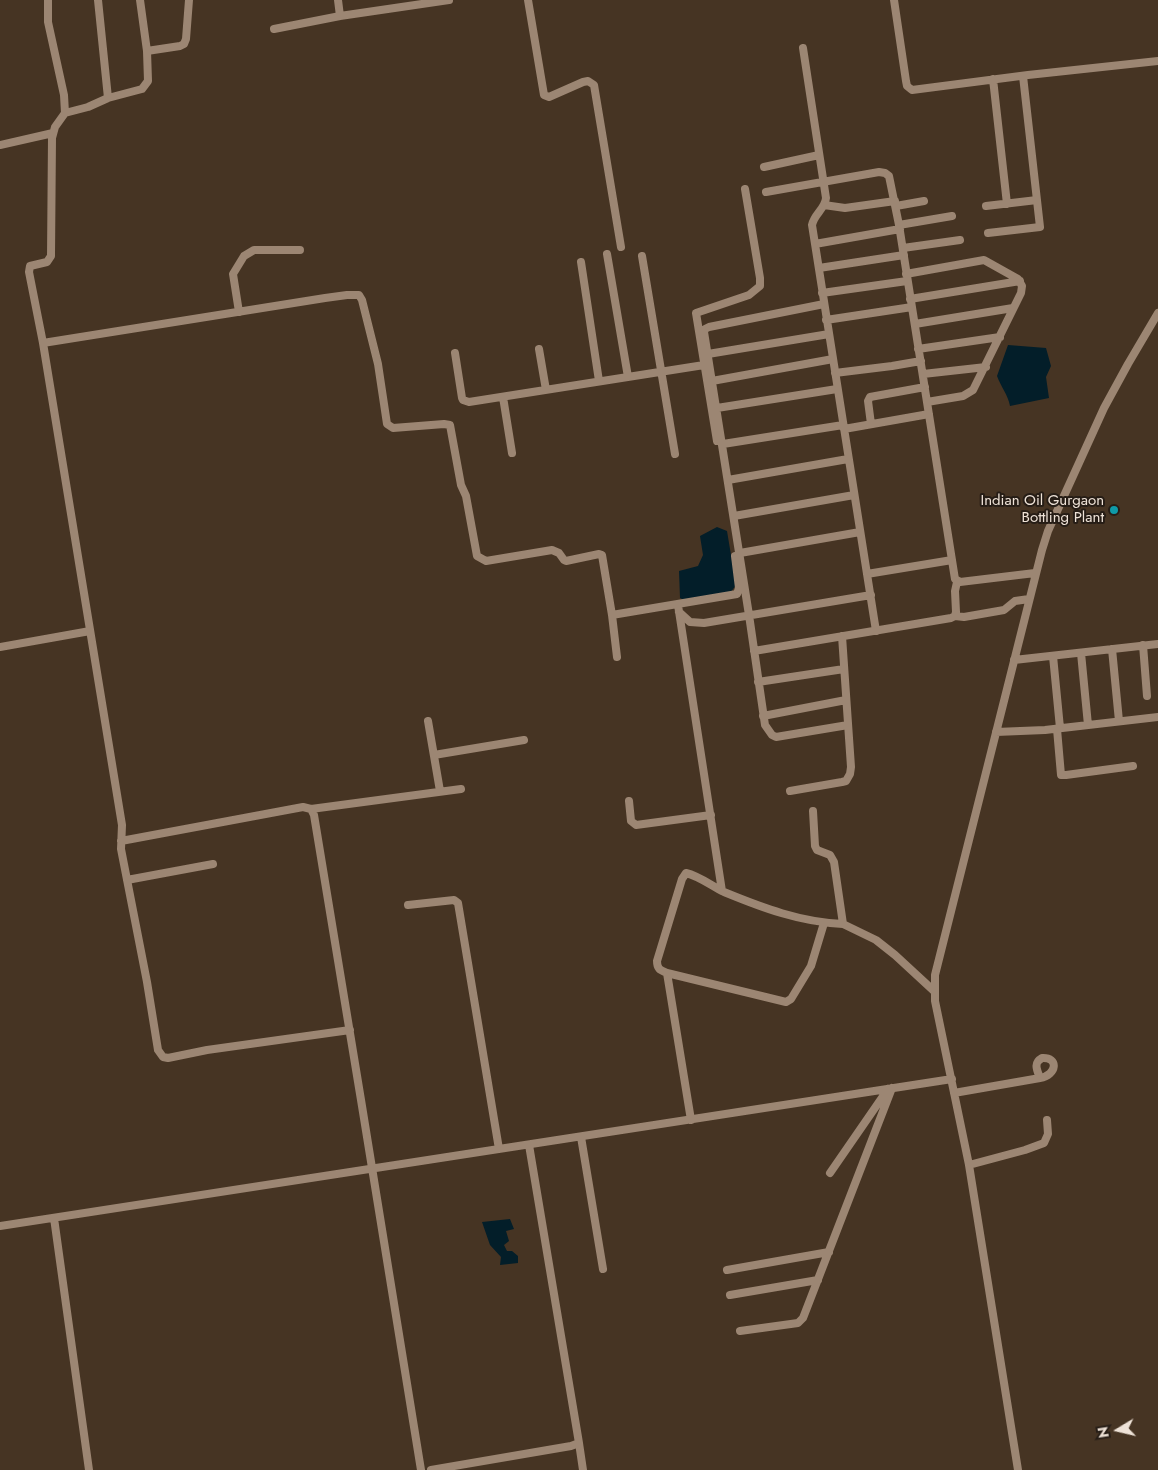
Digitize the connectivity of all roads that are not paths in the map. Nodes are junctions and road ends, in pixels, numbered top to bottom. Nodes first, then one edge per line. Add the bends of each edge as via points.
1 (48, 0) edge
2 (98, 0) edge
3 (140, 0) edge
4 (189, 0) edge
5 (338, 0) edge
6 (449, 0) edge
7 (528, 0) edge
8 (894, 0) edge
9 (340, 16) junction
10 (274, 29) dead end
11 (802, 48) dead end
12 (147, 51) junction
13 (1158, 61) edge
14 (1023, 76) junction
15 (992, 79) junction
16 (108, 98) junction
17 (65, 112) junction
18 (53, 133) junction
19 (0, 144) edge
20 (820, 155) junction
21 (764, 167) dead end
22 (824, 182) junction
23 (745, 189) dead end
24 (766, 192) dead end
25 (1037, 200) junction
26 (924, 201) dead end
27 (895, 203) junction
28 (1006, 204) junction
29 (824, 205) junction
30 (986, 206) dead end
31 (952, 216) dead end
32 (899, 227) junction
33 (988, 233) dead end
34 (960, 240) dead end
35 (815, 244) junction
36 (622, 247) dead end
37 (300, 250) dead end
38 (903, 252) junction
39 (607, 254) dead end
40 (642, 256) dead end
41 (581, 262) dead end
42 (819, 268) junction
43 (907, 277) junction
44 (1020, 281) junction
45 (822, 293) junction
46 (910, 299) junction
47 (824, 304) junction
48 (912, 308) junction
49 (1013, 308) junction
50 (240, 312) junction
51 (1158, 313) edge
52 (826, 320) junction
53 (914, 324) junction
54 (829, 334) junction
55 (1000, 336) junction
56 (43, 343) junction
57 (539, 349) dead end
58 (918, 349) junction
59 (454, 353) dead end
60 (708, 354) junction
61 (833, 359) junction
62 (920, 361) junction
63 (704, 365) junction
64 (986, 367) junction
65 (661, 372) junction
66 (835, 373) junction
67 (923, 374) junction
68 (628, 377) junction
69 (600, 381) junction
70 (712, 381) junction
71 (924, 387) junction
72 (837, 389) junction
73 (546, 390) junction
74 (503, 397) junction
75 (927, 402) junction
76 (717, 408) junction
77 (929, 414) junction
78 (871, 424) junction
79 (843, 427) junction
80 (722, 444) junction
81 (512, 453) dead end
82 (675, 454) dead end
83 (848, 459) junction
84 (728, 480) junction
85 (854, 495) junction
86 (734, 516) junction
87 (860, 532) junction
88 (740, 553) junction
89 (952, 560) junction
90 (1035, 573) junction
91 (868, 574) junction
92 (957, 582) junction
93 (871, 594) junction
94 (1029, 599) junction
95 (678, 608) junction
96 (612, 615) junction
97 (749, 615) junction
98 (955, 616) junction
99 (90, 631) junction
100 (876, 631) junction
101 (842, 636) junction
102 (1158, 644) edge
103 (1143, 646) junction
104 (0, 648) edge
105 (1112, 649) junction
106 (754, 651) junction
107 (1082, 652) junction
108 (1053, 656) junction
109 (617, 657) dead end
110 (1014, 660) junction
111 (844, 669) junction
112 (758, 682) junction
113 (1147, 696) dead end
114 (846, 700) junction
115 (763, 716) junction
116 (1158, 717) edge
117 (428, 721) dead end
118 (1119, 721) junction
119 (848, 724) junction
120 (1088, 725) junction
121 (1058, 728) junction
122 (996, 732) junction
123 (524, 740) dead end
124 (434, 755) junction
125 (1133, 766) dead end
126 (461, 789) dead end
127 (790, 791) dead end
128 (440, 792) junction
129 (628, 801) dead end
130 (312, 809) junction
131 (813, 811) dead end
132 (711, 816) junction
133 (121, 841) junction
134 (213, 864) dead end
135 (127, 880) junction
136 (722, 891) junction
137 (408, 905) dead end
138 (824, 923) junction
139 (843, 924) junction
140 (667, 973) junction
141 (934, 991) junction
142 (350, 1030) junction
143 (1040, 1078) dead end
144 (952, 1079) junction
145 (890, 1089) junction
146 (954, 1093) junction
147 (691, 1120) junction
148 (1046, 1120) dead end
149 (580, 1137) junction
150 (529, 1144) junction
151 (499, 1149) junction
152 (970, 1165) junction
153 (371, 1169) junction
154 (830, 1173) dead end
155 (54, 1218) junction
156 (0, 1226) edge
157 (829, 1252) junction
158 (603, 1268) dead end
159 (727, 1270) dead end
160 (818, 1280) junction
161 (730, 1295) dead end
162 (740, 1331) dead end
163 (578, 1443) junction
164 (482, 1466) edge
165 (89, 1470) edge
166 (421, 1470) edge
167 (431, 1470) edge
168 (582, 1470) edge
169 (1018, 1470) edge

1 - 17 street via 48,22
2 - 16 street
3 - 12 street
4 - 12 street via 184,44
5 - 9 street
6 - 9 street
7 - 36 street via 544,96 550,97 583,82 594,85
8 - 15 street via 909,89
9 - 10 street
11 - 20 street
12 - 16 street via 146,85
13 - 14 street
14 - 15 street
14 - 25 street
15 - 28 street
16 - 17 street
17 - 18 street
18 - 19 street
18 - 56 street via 51,256 47,262 33,264 29,268
20 - 21 street
20 - 22 street
22 - 24 street
22 - 27 street via 885,172 891,179
22 - 29 street
23 - 63 street via 760,286 750,295 696,313
25 - 28 street
25 - 33 street via 1040,227
26 - 27 street
27 - 29 street via 845,208
27 - 32 street
28 - 30 street
29 - 35 street via 812,221
31 - 32 street
32 - 35 street
32 - 38 street
34 - 38 street
35 - 42 street
37 - 50 street via 254,250 244,256 233,274
38 - 42 street
38 - 43 street
39 - 68 street
40 - 65 street
41 - 69 street
42 - 45 street
43 - 44 street via 984,260
43 - 45 street
43 - 46 street
44 - 46 street
44 - 49 street via 1021,292
45 - 47 street
46 - 48 street
47 - 52 street
47 - 60 street via 709,327 704,332
48 - 52 street
48 - 53 street
49 - 53 street
49 - 55 street
50 - 56 street
50 - 96 street via 347,295 361,296 389,427 450,425 477,556 486,561 552,550 566,561 600,554
51 - 90 street via 1104,408 1048,532
52 - 54 street
53 - 58 street
54 - 60 street
54 - 61 street
55 - 58 street
55 - 64 street
56 - 99 street
57 - 73 street
58 - 62 street
59 - 74 street via 463,400
60 - 70 street
61 - 66 street
61 - 70 street
62 - 66 street
62 - 67 street
63 - 65 street
63 - 95 street via 740,588 737,594
64 - 67 street
64 - 75 street via 971,393
65 - 68 street
65 - 82 street
66 - 72 street
67 - 71 street
68 - 69 street
69 - 73 street
70 - 76 street
71 - 75 street
71 - 78 street via 870,397
72 - 76 street
72 - 79 street
73 - 74 street
74 - 81 street
75 - 77 street
76 - 80 street
77 - 78 street
77 - 89 street
78 - 79 street
79 - 80 street
79 - 83 street
80 - 84 street
83 - 84 street
83 - 85 street
84 - 86 street
85 - 86 street
85 - 87 street
86 - 88 street
87 - 88 street
87 - 91 street
88 - 97 street
89 - 91 street
89 - 92 street
90 - 92 street
90 - 94 street
91 - 93 street
92 - 98 street
93 - 97 street
93 - 100 street
94 - 98 street via 1015,601 1004,610
94 - 110 street
95 - 96 street
95 - 97 street via 688,621 695,623
95 - 132 street
96 - 109 street
97 - 106 street
98 - 100 street
99 - 104 street
99 - 133 street via 122,825
100 - 101 street
101 - 106 street
101 - 111 street
102 - 103 street
103 - 105 street
103 - 113 street
105 - 107 street
105 - 118 street
106 - 112 street
107 - 108 street
107 - 120 street
108 - 110 street
108 - 121 street
110 - 122 street
111 - 112 street
111 - 114 street
112 - 115 street
114 - 115 street
114 - 119 street
115 - 119 street via 768,731 776,737
116 - 118 street
117 - 124 street
118 - 120 street
119 - 127 street via 851,767 846,781
120 - 121 street
121 - 122 street
121 - 125 street via 1062,775
122 - 141 street via 938,960
123 - 124 street
124 - 128 street
126 - 128 street
128 - 130 street
129 - 132 street via 631,821 636,825
130 - 133 street
130 - 142 street
131 - 139 street via 815,846 830,855 834,862
132 - 136 street
133 - 135 street
134 - 135 street
135 - 142 street via 158,1050 163,1058
136 - 138 street via 778,913
136 - 140 street via 689,873 684,875 657,961 659,970
137 - 151 street via 448,900 458,903
138 - 139 street
138 - 140 street via 811,966 786,1002
139 - 141 street via 884,946
140 - 147 street
141 - 144 street
142 - 153 street
143 - 146 street
144 - 145 street
144 - 146 street
145 - 147 street
145 - 154 street
145 - 157 street
146 - 152 street
147 - 149 street
148 - 152 street via 1048,1134 1044,1143
149 - 150 street
149 - 158 street
150 - 151 street
150 - 163 street
151 - 153 street
152 - 169 street
153 - 155 street
153 - 166 street
155 - 156 street
155 - 165 street
157 - 159 street
157 - 160 street
160 - 161 street
160 - 162 street via 801,1322
163 - 164 street
163 - 168 street
164 - 167 street

